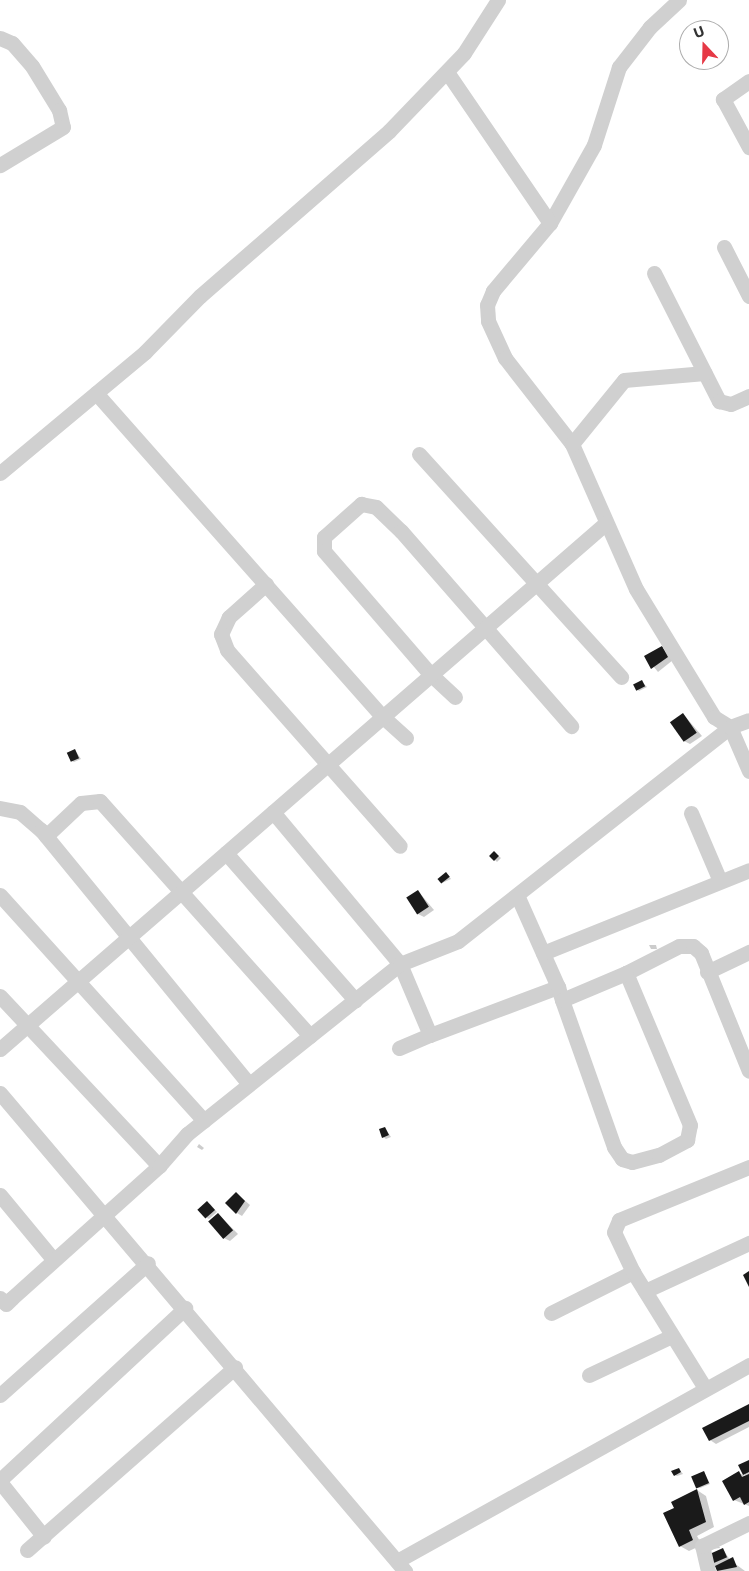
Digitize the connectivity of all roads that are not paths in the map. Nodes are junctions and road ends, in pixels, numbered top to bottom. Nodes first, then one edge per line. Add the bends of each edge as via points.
1 (498, 0) edge
2 (679, 0) edge
3 (0, 38) edge
4 (447, 72) junction
5 (749, 81) edge
6 (749, 147) edge
7 (0, 165) edge
8 (550, 223) junction
9 (724, 247) dead end
10 (654, 273) dead end
11 (749, 296) edge
12 (704, 373) junction
13 (96, 393) junction
14 (749, 396) edge
15 (572, 444) junction
16 (419, 454) dead end
17 (0, 473) edge
18 (606, 524) junction
19 (266, 584) junction
20 (536, 584) junction
21 (487, 626) junction
22 (431, 675) junction
23 (621, 677) dead end
24 (455, 697) dead end
25 (382, 717) junction
26 (749, 720) edge
27 (570, 726) dead end
28 (730, 728) junction
29 (406, 738) dead end
30 (330, 763) junction
31 (749, 771) edge
32 (0, 808) edge
33 (273, 812) junction
34 (691, 813) dead end
35 (46, 836) junction
36 (400, 846) dead end
37 (226, 853) junction
38 (749, 870) edge
39 (720, 881) junction
40 (181, 892) junction
41 (0, 895) edge
42 (518, 897) junction
43 (129, 937) junction
44 (749, 952) edge
45 (543, 953) junction
46 (400, 964) junction
47 (707, 972) junction
48 (626, 973) junction
49 (79, 981) junction
50 (560, 994) junction
51 (0, 996) edge
52 (355, 1000) junction
53 (27, 1025) junction
54 (430, 1035) junction
55 (310, 1036) junction
56 (742, 1037) edge
57 (399, 1048) dead end
58 (0, 1049) edge
59 (749, 1071) edge
60 (250, 1084) junction
61 (0, 1093) edge
62 (204, 1121) junction
63 (159, 1166) junction
64 (749, 1167) edge
65 (0, 1195) edge
66 (105, 1216) junction
67 (749, 1243) edge
68 (53, 1259) junction
69 (148, 1263) junction
70 (633, 1272) junction
71 (645, 1291) junction
72 (2, 1303) edge
73 (185, 1308) junction
74 (551, 1313) dead end
75 (672, 1336) junction
76 (749, 1365) edge
77 (235, 1367) junction
78 (589, 1375) dead end
79 (705, 1388) junction
80 (0, 1395) edge
81 (0, 1481) edge
82 (749, 1523) edge
83 (44, 1537) junction
84 (27, 1550) dead end
85 (401, 1566) edge
86 (708, 1571) edge

1 - 4 street via 473,41
2 - 8 street via 650,26 619,67 594,145
3 - 7 street via 12,43 32,66 58,110 63,127
4 - 8 street
4 - 13 street via 389,132
5 - 6 street via 724,99
8 - 15 street via 493,291 487,305 488,321 504,358
9 - 11 street
10 - 12 street
12 - 14 street via 718,401 731,404
12 - 15 street via 624,380
13 - 17 street
13 - 19 street
15 - 18 street
16 - 20 street
18 - 20 street
18 - 28 street via 636,589 714,718
19 - 25 street
19 - 30 street via 229,617 221,634 227,650
20 - 21 street
20 - 23 street
21 - 22 street
21 - 22 street via 376,507 361,504 339,521 324,537 324,551
21 - 27 street
22 - 24 street
22 - 25 street
25 - 29 street
25 - 30 street
26 - 28 street
28 - 31 street
28 - 42 street
30 - 33 street
30 - 36 street
32 - 35 street via 20,812
33 - 37 street
33 - 46 street
34 - 39 street
35 - 40 street via 81,803 100,801
35 - 43 street
37 - 40 street
37 - 52 street
38 - 39 street
39 - 45 street
40 - 43 street
40 - 55 street
41 - 49 street
42 - 45 street
42 - 46 street via 458,941
43 - 49 street
43 - 60 street
44 - 47 street
45 - 50 street
46 - 52 street
46 - 54 street
47 - 48 street via 701,953 693,946 679,946
47 - 56 street
48 - 50 street
48 - 50 street via 690,1125 687,1140 659,1155 632,1162 622,1159 614,1147
49 - 53 street
49 - 62 street
50 - 54 street
51 - 53 street
52 - 55 street
53 - 58 street
53 - 63 street
54 - 57 street
55 - 60 street
56 - 59 street
60 - 62 street
61 - 66 street
62 - 63 street
63 - 66 street
64 - 70 street via 619,1220 614,1232
65 - 68 street
66 - 68 street
66 - 69 street
67 - 71 street
68 - 72 street
69 - 73 street
69 - 80 street
70 - 71 street
70 - 74 street
71 - 75 street
73 - 77 street
73 - 81 street
75 - 78 street
75 - 79 street
76 - 79 street
77 - 83 street
77 - 85 street
79 - 85 street
81 - 83 street
82 - 86 street via 702,1546
83 - 84 street

